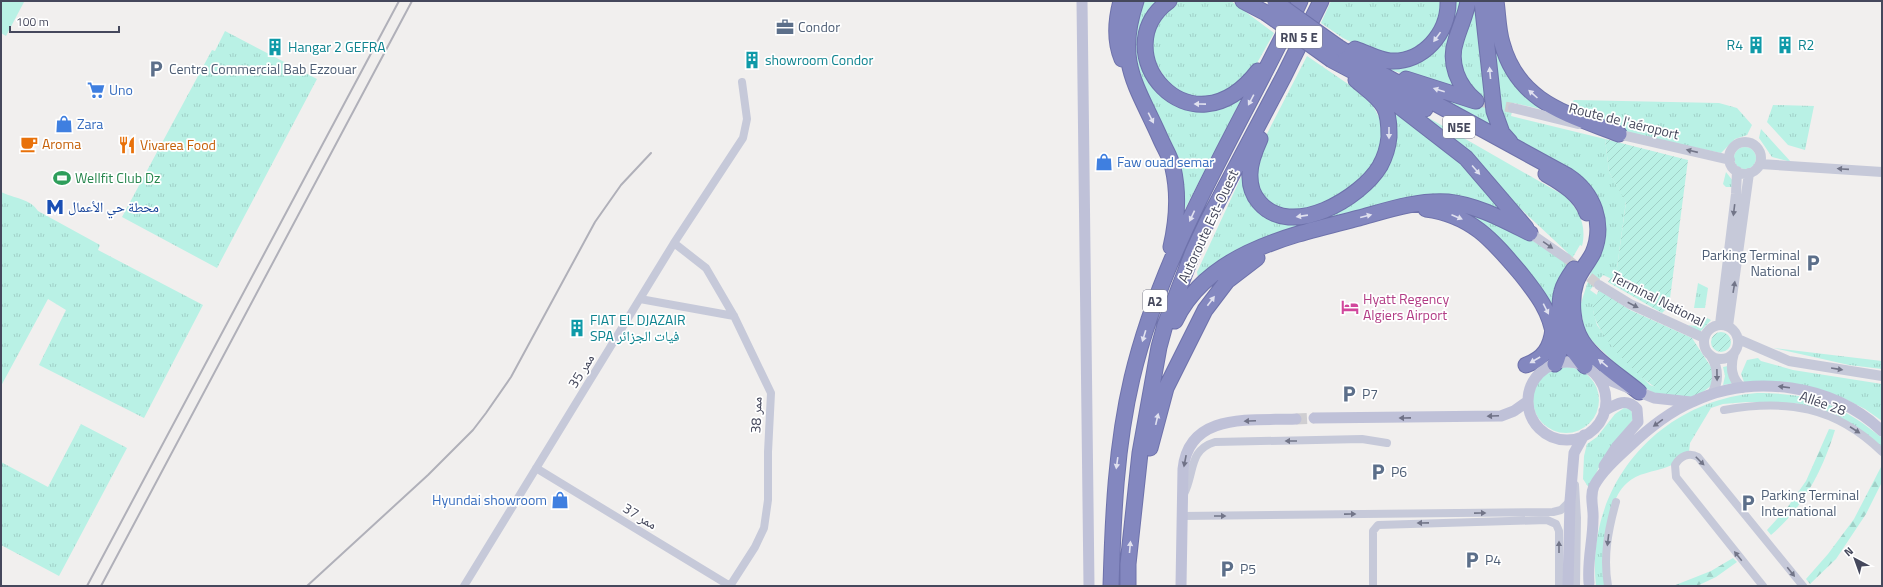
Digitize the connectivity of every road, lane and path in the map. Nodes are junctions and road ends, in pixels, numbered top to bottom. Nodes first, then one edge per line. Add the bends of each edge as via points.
1 (1082, 1) edge
2 (1121, 1) edge
3 (1136, 1) edge
4 (1169, 1) edge
5 (1243, 1) edge
6 (1250, 1) edge
7 (1275, 1) edge
8 (1300, 1) edge
9 (1321, 1) edge
10 (1448, 1) edge
11 (1468, 1) edge
12 (1482, 1) edge
13 (1496, 1) edge
14 (1266, 13) junction
15 (1282, 40) junction
16 (1335, 53) junction
17 (1374, 70) junction
18 (1284, 76) junction
19 (1360, 76) junction
20 (742, 82) dead end
21 (1140, 96) junction
22 (1513, 108) tunnel mouth
23 (1619, 134) junction
24 (1515, 147) junction
25 (1730, 160) junction
26 (1760, 164) junction
27 (1737, 171) junction
28 (1882, 172) edge
29 (1749, 173) junction
30 (1559, 176) junction
31 (1391, 209) junction
32 (1341, 222) junction
33 (1530, 233) junction
34 (674, 243) junction
35 (1566, 258) tunnel mouth
36 (1599, 285) tunnel mouth
37 (640, 299) junction
38 (1155, 301) junction
39 (1574, 302) junction
40 (734, 316) junction
41 (1724, 325) junction
42 (1553, 329) junction
43 (1704, 338) junction
44 (1738, 339) junction
45 (1734, 353) junction
46 (1711, 356) junction
47 (1526, 365) dead end
48 (1553, 365) junction
49 (1590, 371) junction
50 (1882, 376) edge
51 (1742, 388) junction
52 (1639, 392) junction
53 (1712, 394) junction
54 (1151, 396) junction
55 (1528, 401) junction
56 (1691, 402) junction
57 (1604, 410) junction
58 (1724, 410) dead end
59 (1314, 418) tunnel mouth
60 (1296, 419) tunnel mouth
61 (1882, 431) edge
62 (1584, 435) junction
63 (1387, 443) dead end
64 (1882, 452) edge
65 (1573, 466) junction
66 (536, 468) junction
67 (1594, 486) junction
68 (1181, 498) junction
69 (1570, 501) junction
70 (1616, 502) dead end
71 (1133, 511) junction
72 (1181, 516) junction
73 (1589, 583) dead end
74 (464, 586) edge
75 (730, 586) edge
76 (1089, 586) edge
77 (1111, 586) edge
78 (1128, 586) edge
79 (1181, 586) edge
80 (1373, 586) edge
81 (1559, 586) edge
82 (1568, 586) edge
83 (1576, 586) edge
84 (1608, 586) edge
85 (1763, 586) edge
86 (1803, 586) edge

1 - 76 main road
2 - 21 highway via 1116,35 1120,54
3 - 21 highway via 1129,23 1127,50 1130,70
15 -> 4 highway via 1247,86 1236,94 1216,104 1196,105 1184,102 1172,96 1154,76 1145,53 1144,41 1151,22
5 - 14 highway
6 - 14 highway, RN 5 E
7 - 16 highway, RN 5 E, bridge
8 - 15 highway, Autoroute Est-Ouest / A2
9 - 18 highway, Autoroute Est-Ouest / A2
10 -> 16 highway via 1446,19 1441,32 1427,49 1412,57 1396,61 1385,60 1352,48
11 -> 17 highway, N5E via 1455,40 1454,63 1461,84 1476,101
24 -> 12 highway via 1502,133 1494,111
23 -> 13 highway via 1550,107 1525,86 1505,52
14 - 16 highway, RN 5 E, bridge
15 -> 38 highway, Autoroute Est-Ouest / A2 via 1210,177
16 - 17 highway, RN 5 E
16 -> 18 highway via 1384,107 1388,125 1388,146 1375,173 1348,198 1317,213 1295,217 1279,215 1265,207 1253,191 1250,178 1256,149
16 - 19 highway, RN 5 E
17 - 24 highway, N5E
18 - 54 highway, Autoroute Est-Ouest / A2 via 1193,252 1159,347
19 - 30 highway, N5E
19 -> 33 highway, N5E via 1460,153
20 - 34 street, ممر 35 via 747,119 743,138
21 -> 38 highway via 1173,168 1177,208 1175,228
22 - 23 street, Route de l'aéroport
25 -> 23 street, Route de l'aéroport
24 - 30 highway, N5E
25 - 26 street via 1734,147 1748,143 1758,149 1761,156
25 - 27 street
28 -> 26 street
26 - 29 street via 1756,170
27 - 29 street
27 -> 41 street
41 -> 29 street
30 - 39 highway via 1575,180 1586,192 1594,206 1597,222 1595,246 1578,277
30 - 48 highway via 1582,203 1589,221 1589,233 1587,248 1562,291 1562,338
32 -> 31 highway
31 - 33 highway via 1434,202 1464,205 1491,214
31 -> 42 highway via 1437,210 1478,229 1499,247 1537,294
32 - 54 highway via 1261,247 1231,262 1208,278 1179,314
71 -> 32 highway via 1166,388 1208,304 1227,282 1249,263 1266,253
33 -> 35 street, N5E
34 - 37 street, ممر 35
34 - 40 street, ممر 38 via 706,268
36 -> 43 street, Terminal National via 1630,304
37 - 40 street
37 - 66 street, ممر 35
38 -> 77 highway, Autoroute Est-Ouest / A2 via 1132,378 1117,465
39 - 49 highway via 1571,337 1573,350
52 -> 39 highway via 1589,351 1582,341 1573,316
40 - 75 street, ممر 38 via 771,393 768,500 764,528
41 - 43 street via 1708,330
41 - 44 street via 1735,331
42 -> 47 highway via 1546,352
42 - 48 highway
43 - 46 street via 1705,348
44 - 45 street
44 -> 50 street via 1793,362
45 - 46 street via 1725,358
45 - 51 street via 1731,370
46 -> 53 street via 1717,368
48 - 49 main road via 1570,362
48 - 55 main road via 1541,372 1534,382
49 - 52 main road
49 - 57 main road via 1604,389
51 - 53 main road
61 -> 51 main road via 1850,408 1816,394 1779,387
52 - 56 main road via 1662,400
53 - 56 main road
54 - 71 highway, Autoroute Est-Ouest / A2
55 -> 59 main road via 1501,416
55 - 62 main road via 1533,420 1547,434 1565,439
56 -> 67 main road via 1636,440
57 - 62 main road via 1597,425
57 - 67 main road via 1617,403 1630,404 1637,409 1638,422 1612,453
58 -> 64 street, Allée 28 via 1766,404 1808,409 1830,416 1851,427
60 -> 68 main road via 1223,423 1204,430 1186,453
62 - 65 main road via 1575,449
63 -> 68 street via 1362,439 1211,443 1196,454 1190,480
65 - 69 main road
65 - 83 street via 1577,518
66 - 74 street, ممر 35
66 - 75 street, ممر 37
67 - 73 main road via 1593,524 1588,556
68 - 72 main road
72 -> 69 street via 1553,512 1561,510
69 - 82 main road
70 -> 84 street via 1607,544
78 -> 71 highway, Autoroute Est-Ouest / A2
72 - 79 main road
81 -> 80 street via 1559,531 1556,524 1547,520 1378,525 1372,531
85 -> 86 street via 1676,477 1675,465 1683,456 1698,457

